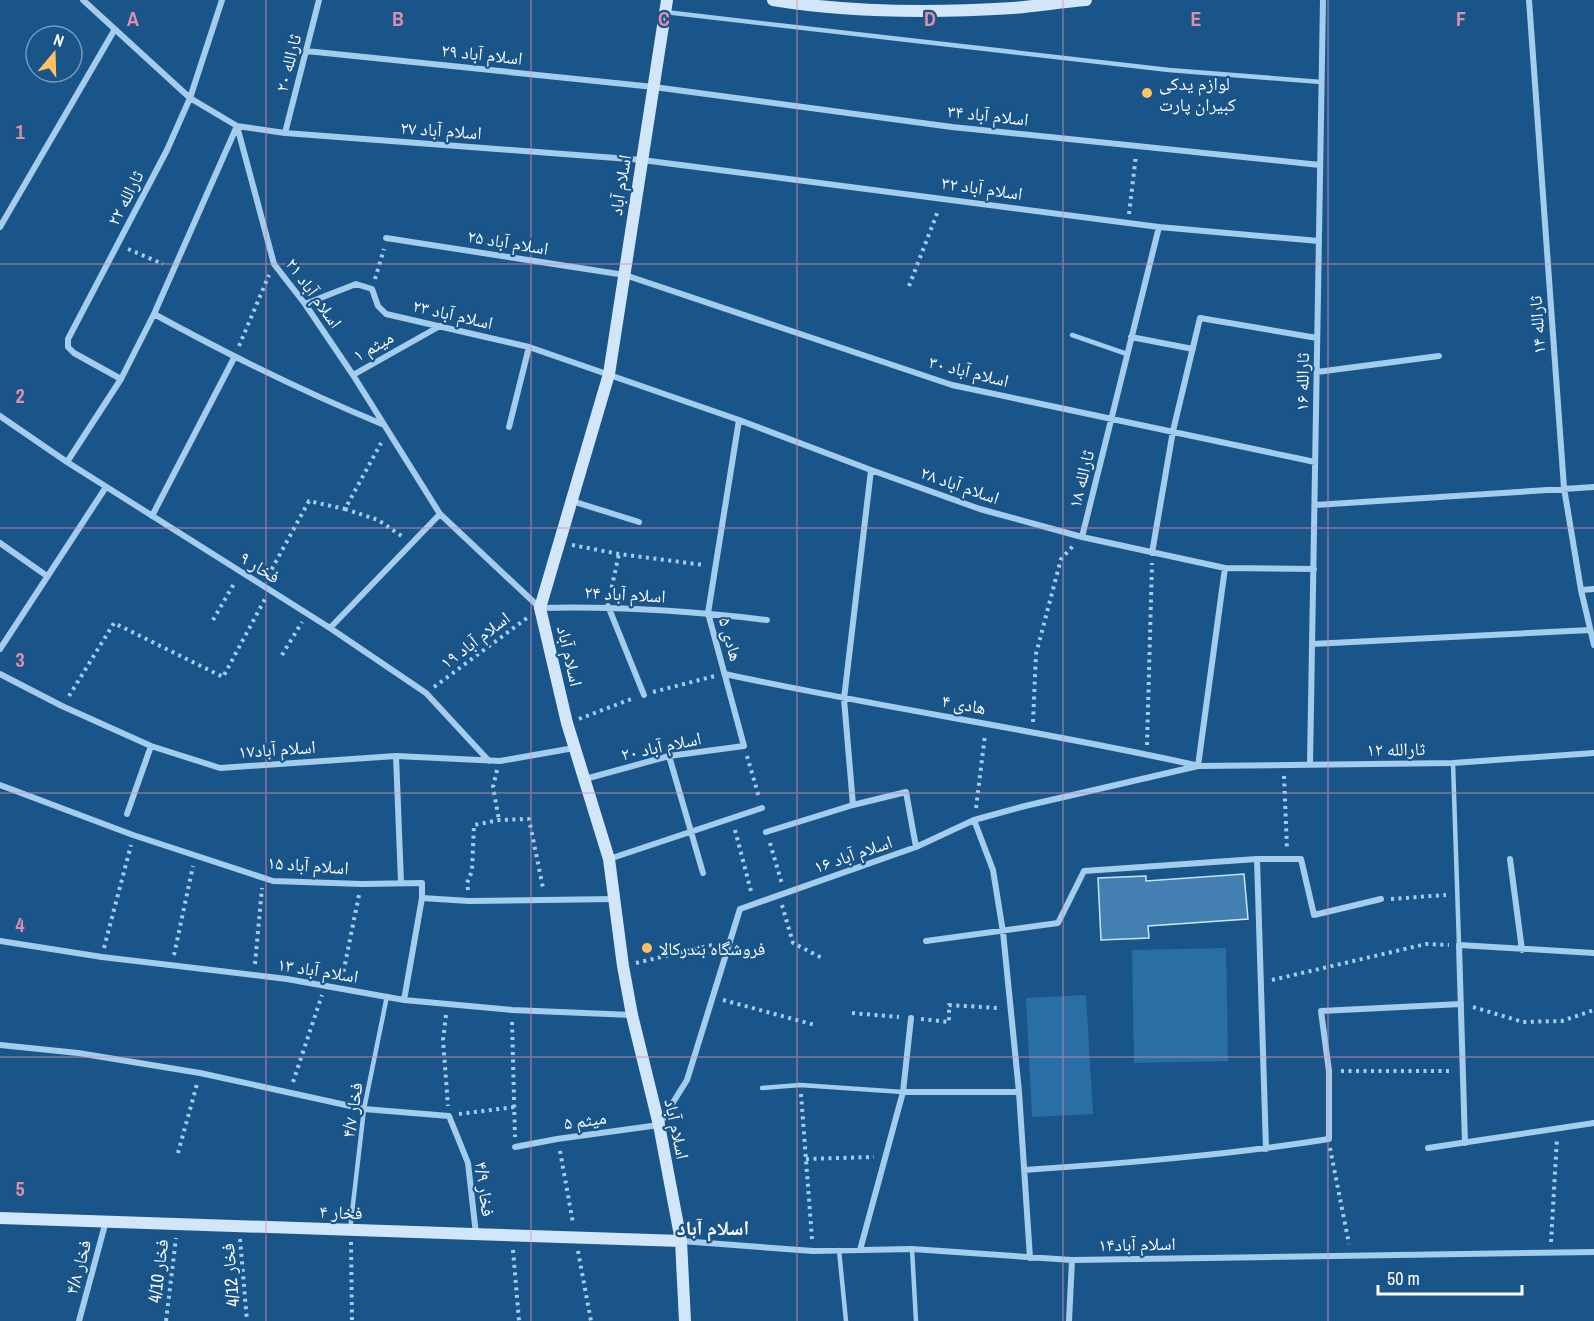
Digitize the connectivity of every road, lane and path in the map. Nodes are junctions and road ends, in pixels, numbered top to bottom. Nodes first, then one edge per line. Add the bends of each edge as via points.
1 (82, 0) edge
2 (222, 0) edge
3 (319, 0) edge
4 (773, 0) edge
5 (1086, 0) edge
6 (1323, 0) edge
7 (1529, 0) edge
8 (666, 6) edge
9 (115, 29) junction
10 (306, 51) junction
11 (1321, 82) junction
12 (654, 87) junction
13 (190, 98) junction
14 (237, 126) junction
15 (285, 133) junction
16 (1137, 146) junction
17 (642, 160) junction
18 (1320, 165) junction
19 (943, 198) junction
20 (1128, 223) junction
21 (0, 227) edge
22 (1159, 227) junction
23 (386, 238) joint
24 (1319, 241) junction
25 (118, 245) junction
26 (274, 264) junction
27 (174, 269) junction
28 (625, 275) junction
29 (909, 286) dead end
30 (370, 288) junction
31 (305, 304) junction
32 (154, 314) junction
33 (440, 326) junction
34 (1072, 335) dead end
35 (1131, 337) junction
36 (1317, 338) junction
37 (529, 347) junction
38 (1193, 349) junction
39 (1127, 354) junction
40 (1439, 356) dead end
41 (234, 358) junction
42 (1317, 372) junction
43 (609, 374) junction
44 (353, 375) junction
45 (121, 379) junction
46 (0, 416) edge
47 (1111, 418) junction
48 (739, 420) junction
49 (383, 425) junction
50 (509, 427) dead end
51 (1173, 431) junction
52 (387, 432) junction
53 (67, 462) junction
54 (1315, 462) junction
55 (871, 470) junction
56 (106, 487) junction
57 (1594, 487) edge
58 (1564, 488) junction
59 (572, 501) junction
60 (1315, 505) junction
61 (345, 509) junction
62 (440, 514) junction
63 (152, 516) junction
64 (639, 522) dead end
65 (1082, 537) junction
66 (412, 542) junction
67 (0, 543) edge
68 (559, 543) junction
69 (1152, 553) junction
70 (619, 554) junction
71 (715, 567) junction
72 (1225, 568) junction
73 (1314, 569) junction
74 (241, 572) junction
75 (47, 576) junction
76 (262, 586) junction
77 (1594, 589) edge
78 (269, 590) junction
79 (1581, 590) junction
80 (608, 606) junction
81 (540, 608) junction
82 (708, 613) junction
83 (307, 614) junction
84 (213, 620) dead end
85 (767, 620) dead end
86 (330, 628) junction
87 (1590, 630) junction
88 (1312, 644) junction
89 (1594, 645) edge
90 (0, 649) edge
91 (282, 654) dead end
92 (0, 674) edge
93 (725, 674) junction
94 (426, 693) junction
95 (644, 695) dead end
96 (843, 699) junction
97 (62, 706) junction
98 (987, 723) junction
99 (1033, 731) junction
100 (151, 746) junction
101 (744, 746) junction
102 (574, 748) junction
103 (1594, 753) edge
104 (1147, 754) junction
105 (396, 756) junction
106 (669, 756) junction
107 (489, 761) junction
108 (500, 761) junction
109 (1453, 763) junction
110 (1310, 764) junction
111 (1284, 765) junction
112 (1198, 766) junction
113 (585, 779) junction
114 (0, 785) edge
115 (854, 805) junction
116 (762, 808) joint
117 (127, 814) dead end
118 (732, 819) junction
119 (499, 820) junction
120 (974, 820) junction
121 (766, 832) joint
122 (691, 833) junction
123 (133, 835) junction
124 (916, 847) junction
125 (195, 856) junction
126 (609, 859) junction
127 (1257, 859) junction
128 (1287, 859) junction
129 (1510, 860) dead end
130 (703, 873) dead end
131 (263, 878) junction
132 (401, 882) junction
133 (362, 884) junction
134 (1457, 894) junction
135 (782, 895) junction
136 (422, 898) junction
137 (614, 899) junction
138 (1381, 899) joint
139 (546, 900) junction
140 (469, 901) junction
141 (755, 904) junction
142 (1003, 932) junction
143 (0, 940) edge
144 (729, 941) junction
145 (926, 942) dead end
146 (1459, 945) junction
147 (1522, 950) junction
148 (1594, 953) edge
149 (102, 957) junction
150 (822, 957) dead end
151 (623, 966) junction
152 (171, 967) junction
153 (254, 976) junction
154 (1261, 982) junction
155 (325, 986) junction
156 (340, 988) junction
157 (387, 996) junction
158 (712, 997) junction
159 (404, 999) junction
160 (1461, 1004) junction
161 (447, 1005) junction
162 (1011, 1009) junction
163 (512, 1010) junction
164 (1594, 1010) edge
165 (632, 1015) junction
166 (911, 1018) dead end
167 (949, 1022) dead end
168 (815, 1024) dead end
169 (0, 1045) edge
170 (1329, 1071) junction
171 (1462, 1071) junction
172 (200, 1073) junction
173 (800, 1084) junction
174 (762, 1088) dead end
175 (903, 1092) junction
176 (1019, 1092) junction
177 (289, 1093) junction
178 (514, 1107) junction
179 (364, 1109) junction
180 (448, 1116) junction
181 (1594, 1123) edge
182 (659, 1125) junction
183 (1557, 1129) junction
184 (557, 1138) junction
185 (1329, 1139) junction
186 (1465, 1143) junction
187 (515, 1147) joint
188 (1428, 1148) dead end
189 (1266, 1149) junction
190 (178, 1153) dead end
191 (885, 1157) junction
192 (806, 1159) junction
193 (1024, 1170) junction
194 (0, 1218) edge
195 (106, 1221) junction
196 (177, 1224) junction
197 (239, 1226) junction
198 (350, 1230) junction
199 (476, 1234) junction
200 (512, 1235) junction
201 (576, 1238) junction
202 (681, 1241) junction
203 (860, 1250) junction
204 (912, 1250) junction
205 (813, 1251) junction
206 (839, 1251) junction
207 (1551, 1252) junction
208 (1594, 1252) edge
209 (1352, 1257) junction
210 (1030, 1258) junction
211 (1072, 1260) junction
212 (79, 1321) edge
213 (166, 1321) edge
214 (247, 1321) edge
215 (352, 1321) edge
216 (519, 1321) edge
217 (591, 1321) edge
218 (685, 1321) edge
219 (846, 1321) edge
220 (916, 1321) edge
221 (1070, 1321) edge

1 - 9 street
2 - 13 street, ثارالله ۲۲
3 - 10 street, ثارالله ۲۰
4 - 5 street via 812,7 906,12 1014,8
6 - 11 street, ثارالله ۱۶
7 - 58 street, ثارالله ۱۴
8 - 11 lane via 1169,70
8 - 12 street, اسلام آباد
9 - 13 street
9 - 21 street
10 - 12 street, اسلام آباد ۲۹
10 - 15 street, ثارالله ۲۰
11 - 18 street, ثارالله ۱۶
12 - 16 street, اسلام آباد ۳۴ via 952,127
12 - 17 street, اسلام آباد
13 - 14 street
13 - 25 street, ثارالله ۲۲
14 - 15 street, اسلام آباد ۲۷
14 - 26 street, اسلام آباد ۲۱
14 - 27 street
15 - 17 street, اسلام آباد ۲۷
16 - 18 street, اسلام آباد ۳۴
16 - 20 path
17 - 19 street, اسلام آباد ۳۲
17 - 28 street, اسلام آباد
18 - 24 street, ثارالله ۱۶
19 - 20 street, اسلام آباد ۳۲
19 - 29 path
20 - 22 street, اسلام آباد ۳۲
22 - 24 street, اسلام آباد ۳۲
22 - 35 street, ثارالله ۱۸
23 - 28 street, اسلام آباد ۲۵
23 - 30 path
24 - 36 street, ثارالله ۱۶
25 - 27 path
25 - 45 street, ثارالله ۲۲ via 68,339 68,347
26 - 31 street, اسلام آباد ۲۱
26 - 41 path
27 - 32 street
28 - 43 street, اسلام آباد
28 - 47 street, اسلام آباد ۳۰ via 952,385
30 - 31 street via 356,284
30 - 33 street, اسلام آباد ۲۳ via 386,314
31 - 44 street, اسلام آباد ۲۱
32 - 41 street
32 - 45 street
33 - 37 street, اسلام آباد ۲۳
33 - 44 street, میثم ۱
34 - 39 lane
35 - 38 street
35 - 39 street, ثارالله ۱۸
36 - 38 street via 1200,318
36 - 42 street, ثارالله ۱۶
37 - 43 street, اسلام آباد ۲۳
37 - 50 street
38 - 51 street
39 - 47 street, ثارالله ۱۸
40 - 42 street
41 - 49 street
41 - 63 street
42 - 54 street, ثارالله ۱۶
43 - 48 street, اسلام آباد ۲۸
43 - 59 street, اسلام آباد
44 - 49 street, اسلام آباد ۲۱
45 - 53 street
46 - 53 street, فخار ۹
47 - 51 street, اسلام آباد ۳۰
47 - 65 street, ثارالله ۱۸
48 - 55 street, اسلام آباد ۲۸
48 - 71 street
49 - 52 street, اسلام آباد ۲۱
51 - 54 street, اسلام آباد ۳۰
51 - 69 street
52 - 61 path
52 - 62 street, اسلام آباد ۲۱
53 - 56 street, فخار ۹
54 - 60 street, ثارالله ۱۶
55 - 65 street, اسلام آباد ۲۸ via 980,509
55 - 96 street
56 - 63 street, فخار ۹
56 - 75 street
57 - 58 street
58 - 60 street
58 - 79 street, ثارالله ۱۴
59 - 64 street
59 - 68 street, اسلام آباد
60 - 73 street, ثارالله ۱۶
61 - 66 path via 378,520
61 - 76 path via 309,501
62 - 66 street
62 - 81 street, اسلام آباد ۲۱
63 - 74 street, فخار ۹
65 - 69 street, اسلام آباد ۲۸
65 - 99 path, ثارالله ۱۸ via 1060,559 1036,654
66 - 86 street
67 - 75 street
68 - 70 path
68 - 81 street, اسلام آباد
69 - 72 street, اسلام آباد ۲۸
69 - 104 path
70 - 71 path
70 - 80 path
71 - 82 street
72 - 73 street, اسلام آباد ۲۸
72 - 112 street
73 - 88 street, ثارالله ۱۶
74 - 76 street, فخار ۹
74 - 84 path
75 - 90 street
76 - 78 street, فخار ۹
77 - 79 street
78 - 83 street, فخار ۹
78 - 97 path via 223,677 114,623
79 - 87 street, ثارالله ۱۴
80 - 81 street, اسلام آباد ۲۴
80 - 82 street, اسلام آباد ۲۴
80 - 95 street
81 - 94 path, اسلام آباد ۱۹
81 - 102 street, اسلام آباد
82 - 85 street, اسلام آباد ۲۴
82 - 93 street, هادی ۵
83 - 86 street, فخار ۹
83 - 91 path
86 - 94 street, فخار ۹
87 - 88 street
87 - 89 street, ثارالله ۱۴
88 - 110 street, ثارالله ۱۶
92 - 97 street, اسلام آباد۱۷
93 - 96 street, هادی ۴
93 - 101 street, هادی ۵
94 - 107 street, فخار ۹
96 - 98 street, هادی ۴
96 - 115 street
97 - 100 street, اسلام آباد۱۷
98 - 99 street, هادی ۴
98 - 120 path
99 - 104 street, هادی ۴
100 - 105 street, اسلام آباد۱۷ via 220,768
100 - 117 street
101 - 106 street, اسلام آباد ۲۰
101 - 116 path
102 - 108 street, اسلام آباد۱۷
102 - 113 street, اسلام آباد
103 - 109 street, ثارالله ۱۲
104 - 112 street, هادی ۴
105 - 107 street, اسلام آباد۱۷
105 - 132 street
106 - 113 street, اسلام آباد ۲۰
106 - 122 street
107 - 108 street, اسلام آباد۱۷
108 - 119 path via 493,788
109 - 110 street, ثارالله ۱۲
109 - 134 lane
110 - 111 street, ثارالله ۱۲
111 - 112 street, ثارالله ۱۲
111 - 128 path
112 - 120 street, اسلام آباد ۱۶
113 - 126 street, اسلام آباد
114 - 123 street, اسلام آباد ۱۵
115 - 121 street
115 - 124 street via 906,792
116 - 118 street
118 - 122 street
118 - 141 path
119 - 139 path via 529,819
119 - 140 path via 474,825 467,883
120 - 124 street, اسلام آباد ۱۶
120 - 142 street via 993,870
121 - 135 path
122 - 126 street
122 - 130 street
123 - 125 street, اسلام آباد ۱۵
123 - 149 path
124 - 135 street, اسلام آباد ۱۶
125 - 131 street, اسلام آباد ۱۵
125 - 152 path
126 - 137 street, اسلام آباد
127 - 128 street
127 - 142 street via 1084,871 1058,923
127 - 154 street
128 - 138 street via 1301,859 1314,915
129 - 147 street
131 - 133 street, اسلام آباد ۱۵
131 - 153 path
132 - 133 street, اسلام آباد ۱۵
132 - 136 street, اسلام آباد ۱۵ via 422,882
133 - 156 path
134 - 138 path
134 - 146 lane
135 - 141 street, اسلام آباد ۱۶
135 - 150 path via 793,943
136 - 140 street
136 - 159 street
137 - 139 street
137 - 151 street, اسلام آباد
139 - 140 street
141 - 144 street, اسلام آباد ۱۶ via 740,909
142 - 145 street
142 - 162 street
143 - 149 street, اسلام آباد ۱۳
144 - 151 path
144 - 158 street, اسلام آباد ۱۶
146 - 147 street
146 - 154 path via 1426,944
146 - 160 street
147 - 148 street
149 - 152 street, اسلام آباد ۱۳
151 - 165 street, اسلام آباد
152 - 153 street, اسلام آباد ۱۳
153 - 155 street, اسلام آباد ۱۳
154 - 189 street
155 - 156 street, اسلام آباد ۱۳
155 - 177 path
156 - 157 street, اسلام آباد ۱۳
157 - 159 street, اسلام آباد ۱۳
157 - 179 lane, فخار ۴/۷
158 - 168 path
158 - 182 street, اسلام آباد ۱۶ via 687,1080
159 - 161 street, اسلام آباد ۱۳
160 - 164 path via 1523,1022 1562,1021
160 - 170 street via 1321,1011
160 - 171 street
161 - 163 street, اسلام آباد ۱۳
161 - 180 path via 443,1040
162 - 167 path via 949,1005
162 - 176 street
163 - 165 street, اسلام آباد ۱۳
163 - 178 path
165 - 182 street, اسلام آباد
166 - 175 street
169 - 172 street
170 - 171 path
170 - 185 street
171 - 186 street
172 - 177 street
172 - 190 path
173 - 174 lane
173 - 175 lane
173 - 192 path
175 - 176 street
175 - 191 street
176 - 193 street
177 - 179 street
178 - 180 path
178 - 187 path
179 - 180 street
179 - 198 lane, فخار ۴/۷
180 - 199 street, فخار ۴/۹ via 468,1163
181 - 183 street
182 - 184 street, میثم ۵
182 - 202 street, اسلام آباد
183 - 186 street
183 - 207 path
184 - 187 street, میثم ۵
184 - 201 path
185 - 189 street
185 - 209 path
186 - 188 street
189 - 193 street
191 - 192 path
191 - 203 street
192 - 205 path
193 - 210 street
194 - 195 street, فخار ۴
195 - 196 street, فخار ۴
195 - 212 street, فخار ۴/۸
196 - 197 street, فخار ۴
196 - 213 path, فخار 4/10
197 - 198 street, فخار ۴
197 - 214 path, فخار 4/12
198 - 199 street, فخار ۴
198 - 215 path
199 - 200 street, فخار ۴
200 - 201 street, فخار ۴
200 - 216 path
201 - 202 street, فخار ۴
201 - 217 path
202 - 205 street, اسلام آباد۱۴
202 - 218 street, اسلام آباد
203 - 204 street, اسلام آباد۱۴
203 - 206 street, اسلام آباد۱۴
204 - 210 street, اسلام آباد۱۴
204 - 220 lane
205 - 206 street, اسلام آباد۱۴
206 - 219 lane
207 - 208 street, اسلام آباد۱۴
207 - 209 street, اسلام آباد۱۴
209 - 211 street, اسلام آباد۱۴
210 - 211 street, اسلام آباد۱۴
211 - 221 street

